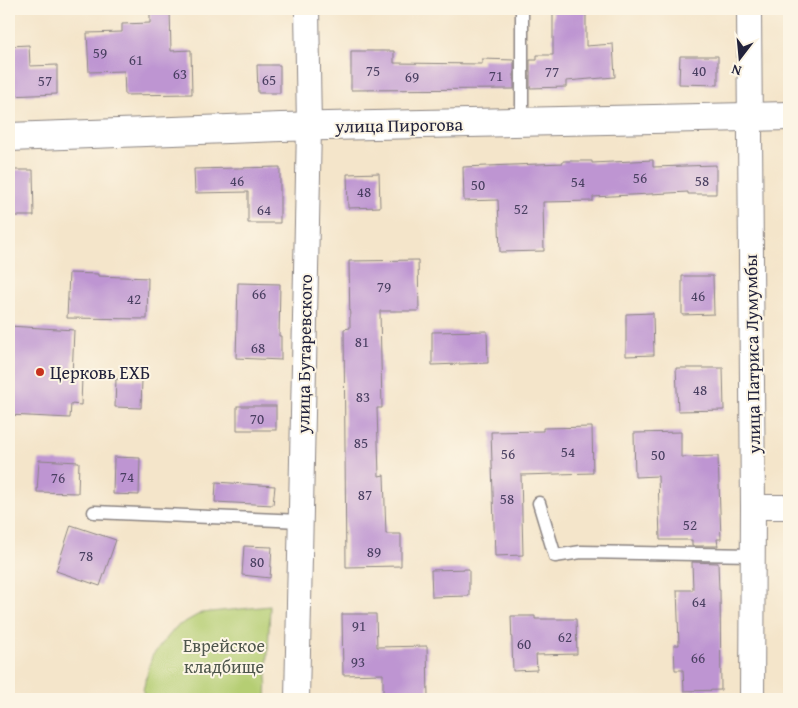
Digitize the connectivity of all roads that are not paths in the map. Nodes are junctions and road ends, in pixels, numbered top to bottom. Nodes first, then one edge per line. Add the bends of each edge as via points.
1 (308, 9) edge
2 (522, 9) edge
3 (749, 9) edge
4 (750, 116) junction
5 (789, 116) edge
6 (522, 122) junction
7 (309, 127) junction
8 (9, 137) edge
9 (539, 503) dead end
10 (754, 507) junction
11 (789, 507) edge
12 (94, 512) dead end
13 (301, 521) junction
14 (753, 555) junction
15 (297, 699) edge
16 (752, 699) edge

1 - 7 street, улица Бутаревского
2 - 6 lane
3 - 4 street, улица Патриса Лумумбы
4 - 5 street, улица Пирогова
4 - 6 street, улица Пирогова
4 - 10 street, улица Патриса Лумумбы
6 - 7 street, улица Пирогова
7 - 8 street, улица Пирогова
7 - 13 street, улица Бутаревского
9 - 14 lane via 555,556 581,552
10 - 11 street
10 - 14 street, улица Патриса Лумумбы
12 - 13 lane
13 - 15 street, улица Бутаревского
14 - 16 street, улица Патриса Лумумбы

